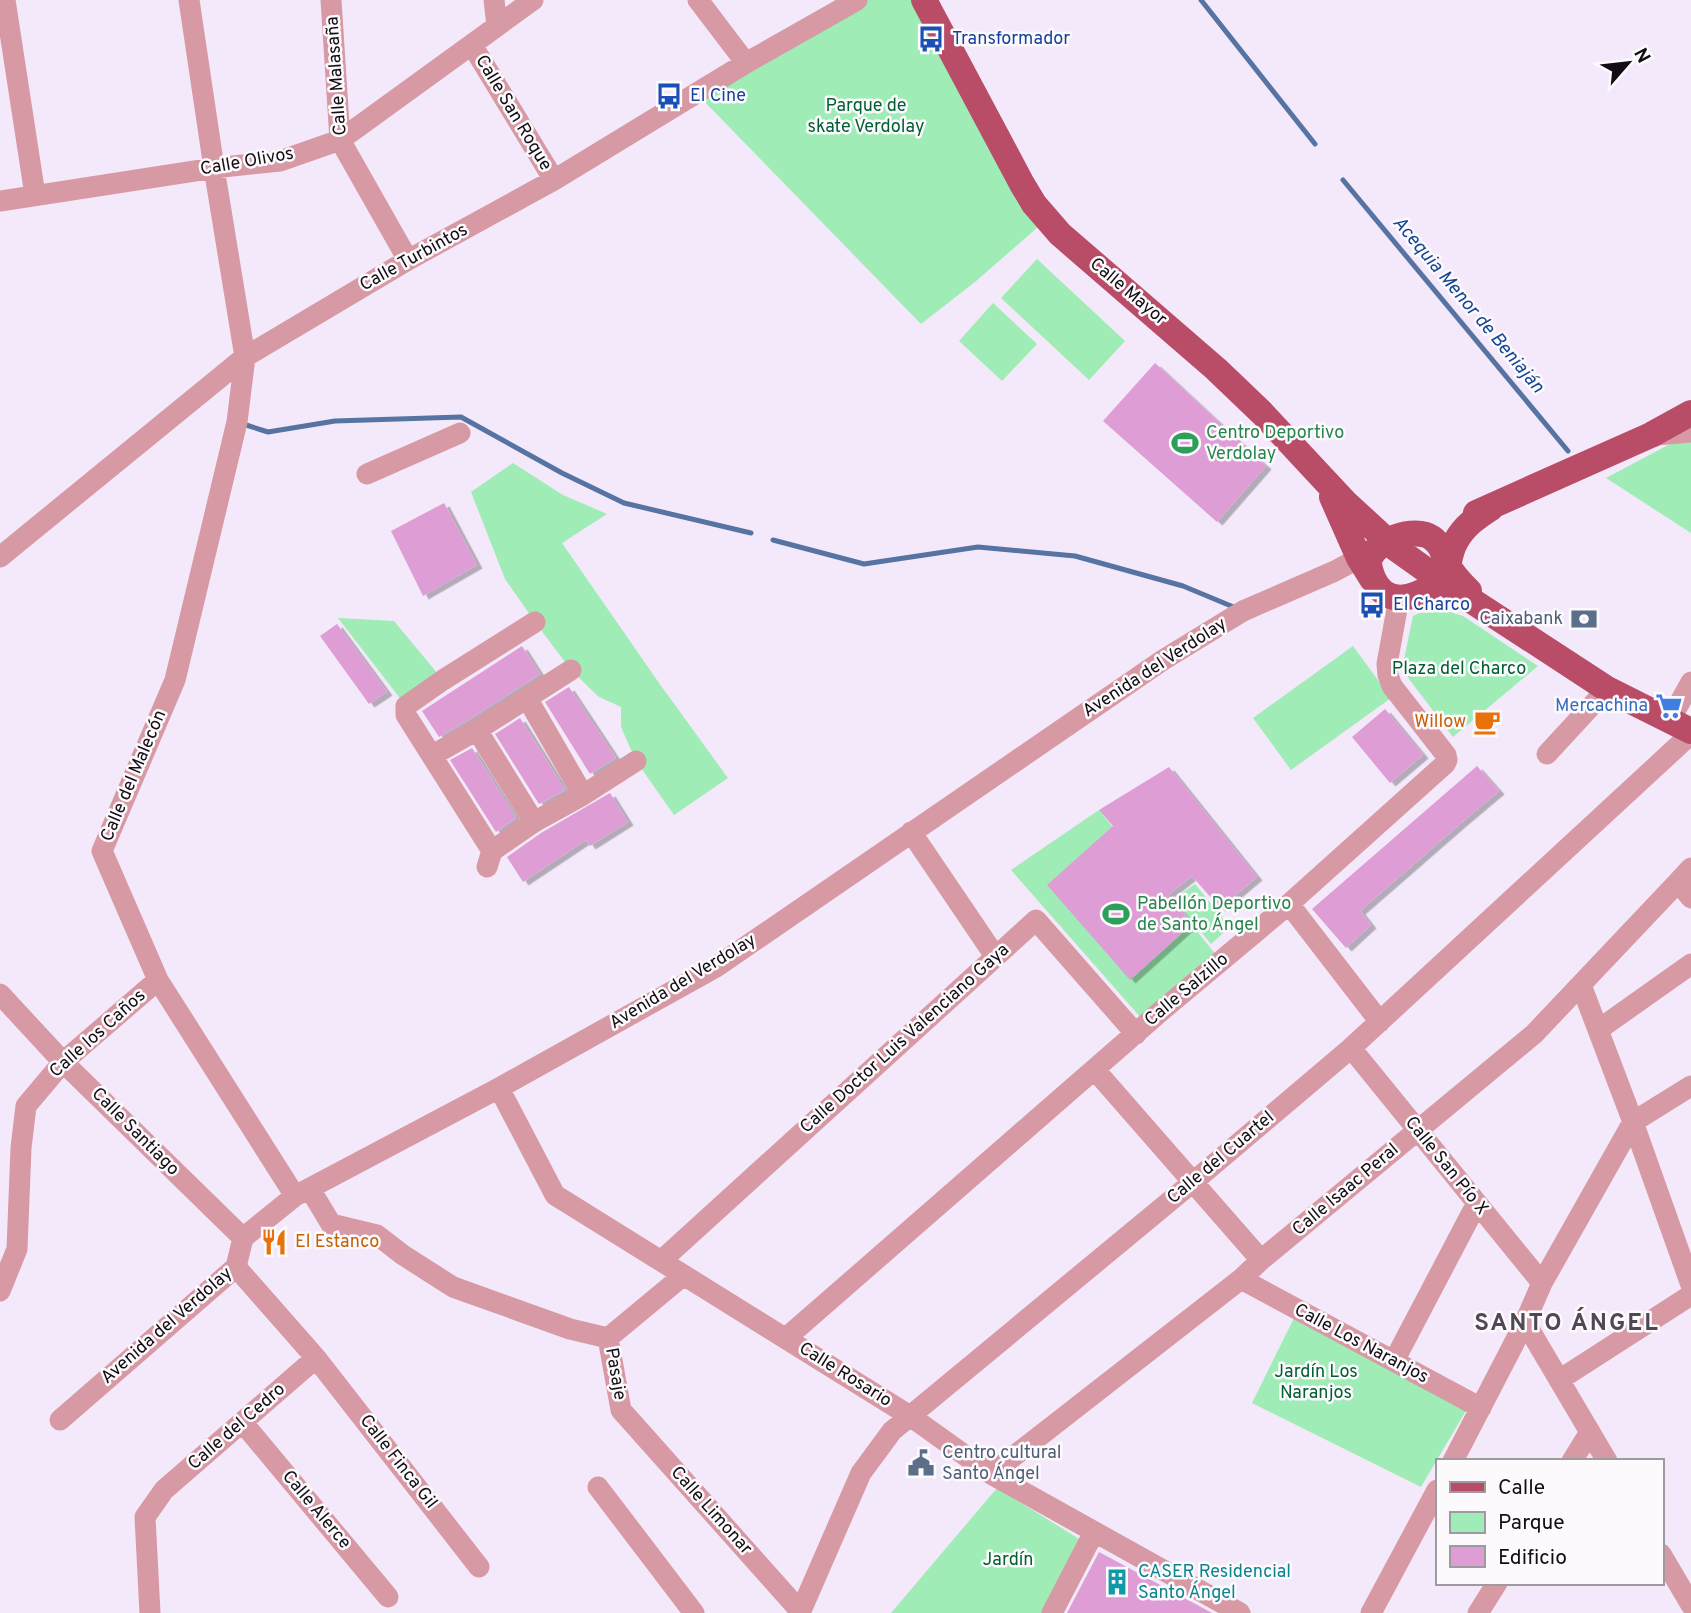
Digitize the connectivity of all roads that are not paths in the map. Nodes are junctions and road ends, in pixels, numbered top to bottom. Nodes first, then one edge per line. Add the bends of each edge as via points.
1 (5, 0) edge
2 (189, 0) edge
3 (331, 0) edge
4 (494, 0) edge
5 (533, 0) edge
6 (698, 0) edge
7 (857, 0) edge
8 (924, 0) edge
9 (497, 26) junction
10 (472, 46) junction
11 (746, 63) junction
12 (340, 140) junction
13 (214, 168) junction
14 (554, 180) junction
15 (34, 195) junction
16 (0, 201) edge
17 (408, 260) junction
18 (245, 357) junction
19 (1691, 413) edge
20 (1691, 432) edge
21 (460, 433) dead end
22 (1651, 435) junction
23 (367, 474) dead end
24 (1491, 508) junction
25 (1418, 533) junction
26 (0, 558) edge
27 (1374, 562) junction
28 (1444, 572) junction
29 (1399, 598) junction
30 (535, 622) dead end
31 (571, 670) dead end
32 (1691, 682) edge
33 (1607, 689) junction
34 (527, 698) junction
35 (1684, 728) edge
36 (477, 730) junction
37 (1547, 754) dead end
38 (433, 755) junction
39 (636, 761) dead end
40 (583, 795) junction
41 (534, 822) junction
42 (911, 832) junction
43 (1687, 882) edge
44 (1289, 904) junction
45 (995, 956) junction
46 (1691, 964) edge
47 (158, 980) junction
48 (1581, 985) junction
49 (0, 994) edge
50 (1380, 1021) junction
51 (1598, 1030) junction
52 (1136, 1034) junction
53 (1351, 1048) junction
54 (63, 1062) junction
55 (1095, 1070) junction
56 (1691, 1086) edge
57 (499, 1088) junction
58 (1633, 1122) junction
59 (1418, 1131) junction
60 (1193, 1182) junction
61 (303, 1192) junction
62 (1477, 1203) junction
63 (243, 1238) junction
64 (662, 1260) junction
65 (1261, 1260) junction
66 (236, 1267) junction
67 (684, 1275) junction
68 (1241, 1279) junction
69 (1542, 1283) junction
70 (1691, 1285) edge
71 (0, 1291) edge
72 (1691, 1295) edge
73 (1525, 1322) junction
74 (608, 1338) junction
75 (786, 1338) junction
76 (316, 1358) junction
77 (1394, 1361) junction
78 (1559, 1380) junction
79 (1481, 1408) junction
80 (621, 1410) joint
81 (910, 1416) junction
82 (61, 1420) dead end
83 (243, 1423) junction
84 (1590, 1432) junction
85 (1454, 1459) edge
86 (1573, 1459) edge
87 (1605, 1459) edge
88 (991, 1474) junction
89 (598, 1487) dead end
90 (1436, 1492) edge
91 (1094, 1532) junction
92 (1663, 1557) edge
93 (479, 1567) dead end
94 (1496, 1585) edge
95 (388, 1597) dead end
96 (1691, 1605) edge
97 (801, 1612) edge
98 (150, 1613) edge
99 (694, 1613) edge
100 (1052, 1613) edge
101 (1240, 1613) edge
102 (1371, 1613) edge
103 (1478, 1613) edge

1 - 15 street
2 - 13 street, Calle del Malecón
3 - 12 street, Calle Malasaña
4 - 9 street
5 - 9 street, Calle Olivos
6 - 11 street
7 - 11 street, Calle Turbintos
8 - 27 main road, Calle Mayor via 1004,154 1046,220 1262,413 1325,480
9 - 10 street, Calle Olivos
10 - 12 street, Calle Olivos
10 - 14 street, Calle San Roque
11 - 14 street, Calle Turbintos
12 - 13 street, Calle Olivos via 280,160
12 - 17 street, Calle Malasaña
13 - 15 street, Calle Olivos
13 - 18 street, Calle del Malecón
14 - 17 street, Calle Turbintos
15 - 16 street, Calle Olivos
17 - 18 street, Calle Turbintos
18 - 26 street, Calle Turbintos
18 - 47 street, Calle del Malecón via 237,422 175,680 102,851
19 - 22 main road
20 - 22 street
21 - 23 street
22 - 24 main road
24 - 25 main road
24 - 28 main road via 1463,530
25 - 27 main road via 1398,537
25 - 28 main road via 1441,547
27 - 28 main road
27 - 29 main road via 1389,597
27 - 42 street, Avenida del Verdolay via 1335,571 1243,611 1163,660
28 - 29 main road via 1435,584
28 - 33 main road via 1499,619
29 - 44 street, Calle Salzillo via 1388,675 1447,760
30 - 38 street via 406,706 406,715
31 - 34 street
32 - 35 street, Calle del Cuartel
33 - 35 main road
33 - 37 street
34 - 36 street
34 - 40 street
35 - 50 street, Calle del Cuartel
36 - 38 street
36 - 41 street
38 - 41 street via 489,859
39 - 40 street
40 - 41 street
42 - 45 street
42 - 57 street, Avenida del Verdolay via 716,967
43 - 48 street, Calle Isaac Peral
44 - 50 street
44 - 52 street, Calle Salzillo
45 - 52 street, Calle Doctor Luis Valenciano Gaya via 1036,920
45 - 64 street, Calle Doctor Luis Valenciano Gaya
46 - 51 street
47 - 54 street, Calle los Caños
47 - 61 street, Calle del Malecón
48 - 51 street
48 - 59 street, Calle Isaac Peral via 1534,1034
49 - 54 street, Calle Santiago
50 - 53 street, Calle del Cuartel
51 - 58 street
52 - 55 street, Calle Salzillo
53 - 59 street, Calle San Pío X
53 - 60 street, Calle del Cuartel
54 - 63 street, Calle Santiago
54 - 71 street, Calle los Caños via 26,1106 17,1249
55 - 60 street
55 - 75 street, Calle Salzillo
56 - 58 street
57 - 61 street, Avenida del Verdolay
57 - 64 street, Calle Rosario via 555,1195
58 - 69 street
58 - 70 street
59 - 62 street, Calle San Pío X
59 - 65 street, Calle Isaac Peral
60 - 65 street
60 - 81 street, Calle del Cuartel
61 - 63 street, Avenida del Verdolay
61 - 74 street, Calle del Malecón via 331,1224 377,1235 453,1287
62 - 69 street, Calle San Pío X
62 - 77 street
63 - 66 street, Avenida del Verdolay
64 - 67 street, Calle Rosario
65 - 68 street, Calle Isaac Peral
66 - 76 street
66 - 82 street, Avenida del Verdolay
67 - 74 street
67 - 75 street, Calle Rosario
68 - 77 street, Calle Los Naranjos
68 - 88 street, Calle Isaac Peral
69 - 73 street
72 - 78 street
73 - 78 street
73 - 79 street
74 - 80 street, Pasaje
75 - 81 street, Calle Rosario
76 - 83 street, Calle del Cedro
76 - 93 street, Calle Finca Gil
77 - 79 street, Calle Los Naranjos
78 - 84 street
79 - 85 street
80 - 97 street, Calle Limonar
81 - 88 street, Calle Rosario
81 - 97 street, Calle del Cuartel via 892,1431 861,1473
83 - 95 street, Calle Alerce
83 - 98 street, Calle del Cedro via 164,1490 145,1517
84 - 86 street
84 - 87 street
88 - 91 street, Calle Rosario
89 - 99 street
90 - 102 street
91 - 100 street
91 - 101 street, Calle Rosario
92 - 96 street
94 - 103 street

